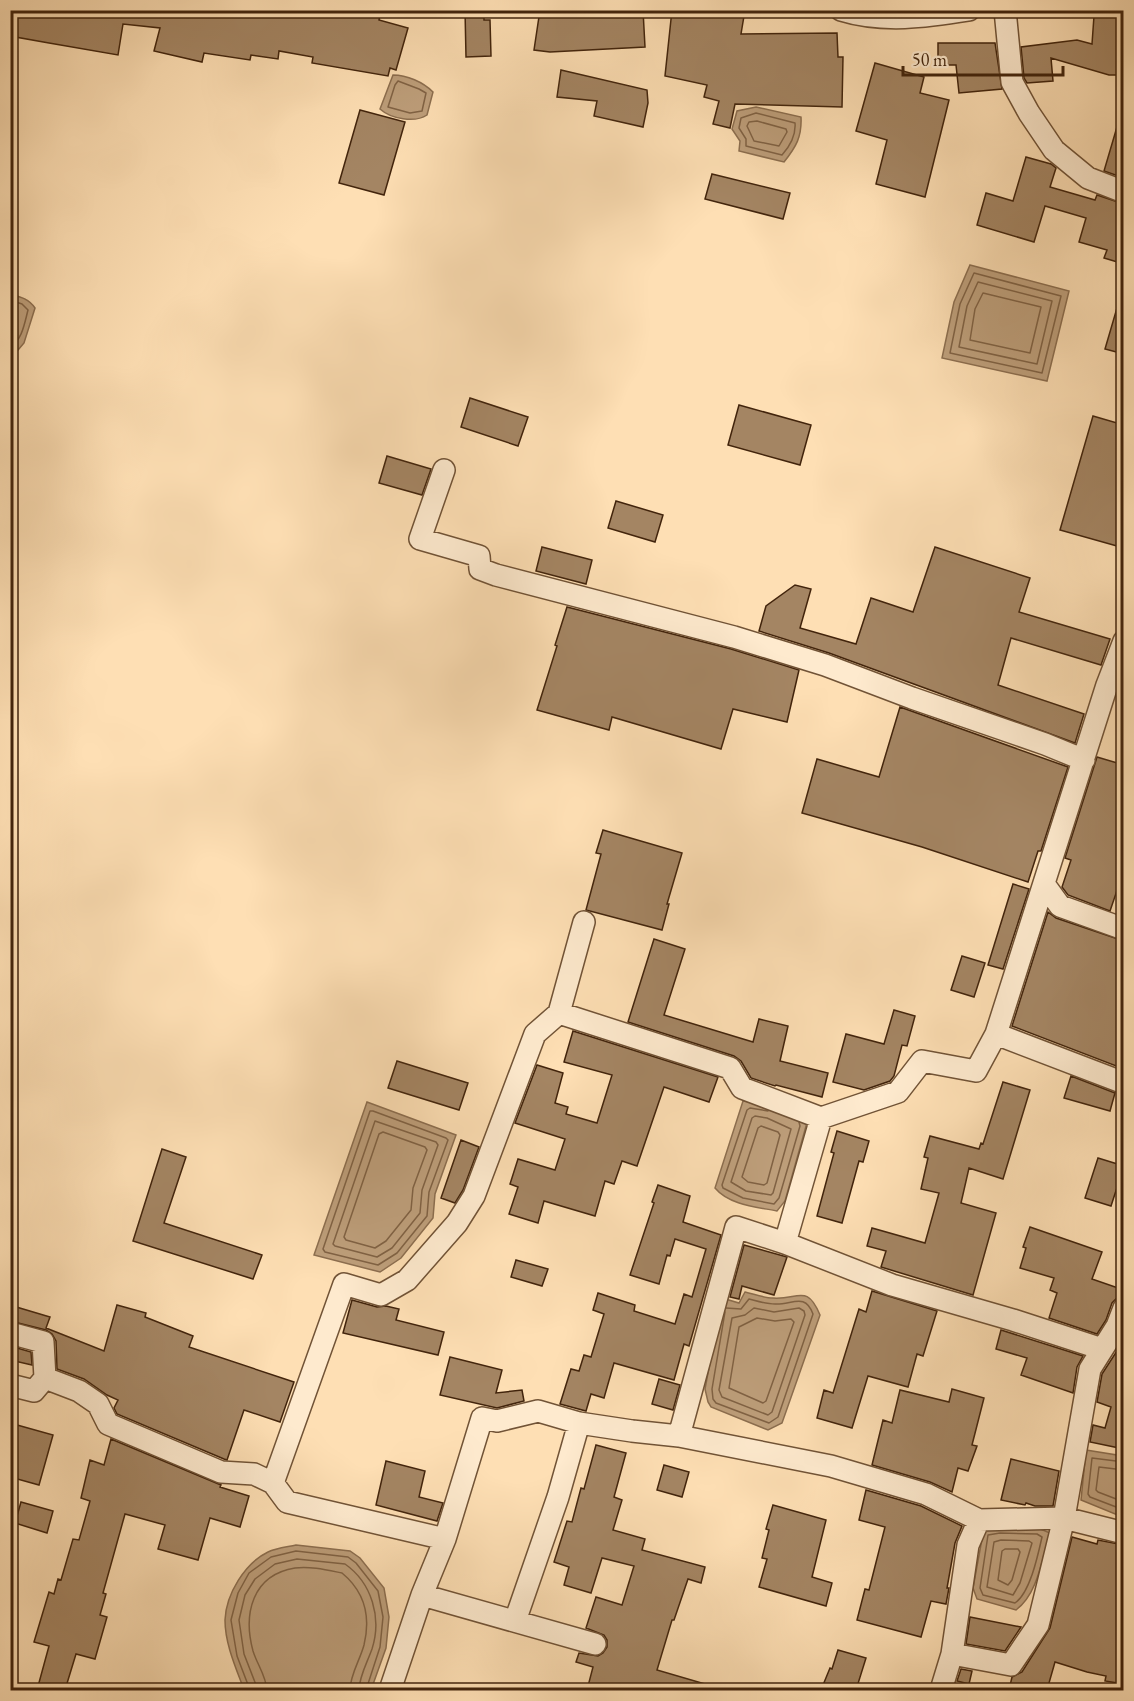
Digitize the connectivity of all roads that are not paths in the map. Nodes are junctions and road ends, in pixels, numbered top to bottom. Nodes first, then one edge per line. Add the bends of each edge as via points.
1 (841, 10) edge
2 (969, 10) edge
3 (1005, 10) edge
4 (1124, 192) edge
5 (444, 470) dead end
6 (1124, 641) edge
7 (1084, 760) junction
8 (1044, 885) junction
9 (584, 922) dead end
10 (1124, 929) edge
11 (559, 1013) junction
12 (996, 1034) junction
13 (1124, 1083) edge
14 (821, 1118) junction
15 (785, 1243) junction
16 (1124, 1308) edge
17 (10, 1333) edge
18 (1102, 1349) junction
19 (45, 1378) junction
20 (10, 1385) edge
21 (579, 1423) junction
22 (679, 1436) junction
23 (273, 1483) junction
24 (1064, 1518) junction
25 (979, 1520) junction
26 (1124, 1533) edge
27 (445, 1539) junction
28 (422, 1595) junction
29 (515, 1621) junction
30 (595, 1644) dead end
31 (952, 1654) junction
32 (390, 1690) edge
33 (941, 1690) edge

1 - 2 street via 861,16 921,18
3 - 4 street via 1012,82 1029,112 1054,150 1088,178
5 - 7 street via 420,539 479,556 480,569 825,665
6 - 7 street
7 - 8 street
8 - 10 street via 1060,906
8 - 12 street
9 - 11 street
11 - 14 street via 730,1068 742,1088
11 - 23 street via 535,1034 474,1196 457,1223 407,1280 381,1295 344,1284
12 - 13 street
12 - 14 street via 976,1071 922,1061 898,1092
14 - 15 street
15 - 18 street via 892,1285
15 - 22 street via 736,1227
16 - 18 street
17 - 19 street via 43,1342
18 - 24 street via 1090,1369
19 - 20 street via 34,1391
19 - 23 street via 79,1391 98,1404 108,1425 221,1472 254,1474
21 - 22 street
21 - 27 street via 538,1411 497,1421 482,1419
21 - 29 street
22 - 25 street via 831,1466 926,1494
23 - 27 street via 287,1502
24 - 25 street
24 - 26 street
24 - 31 street via 1038,1625 1011,1665
25 - 31 street via 968,1545
27 - 28 street
28 - 29 street
28 - 32 street
29 - 30 street
31 - 33 street

